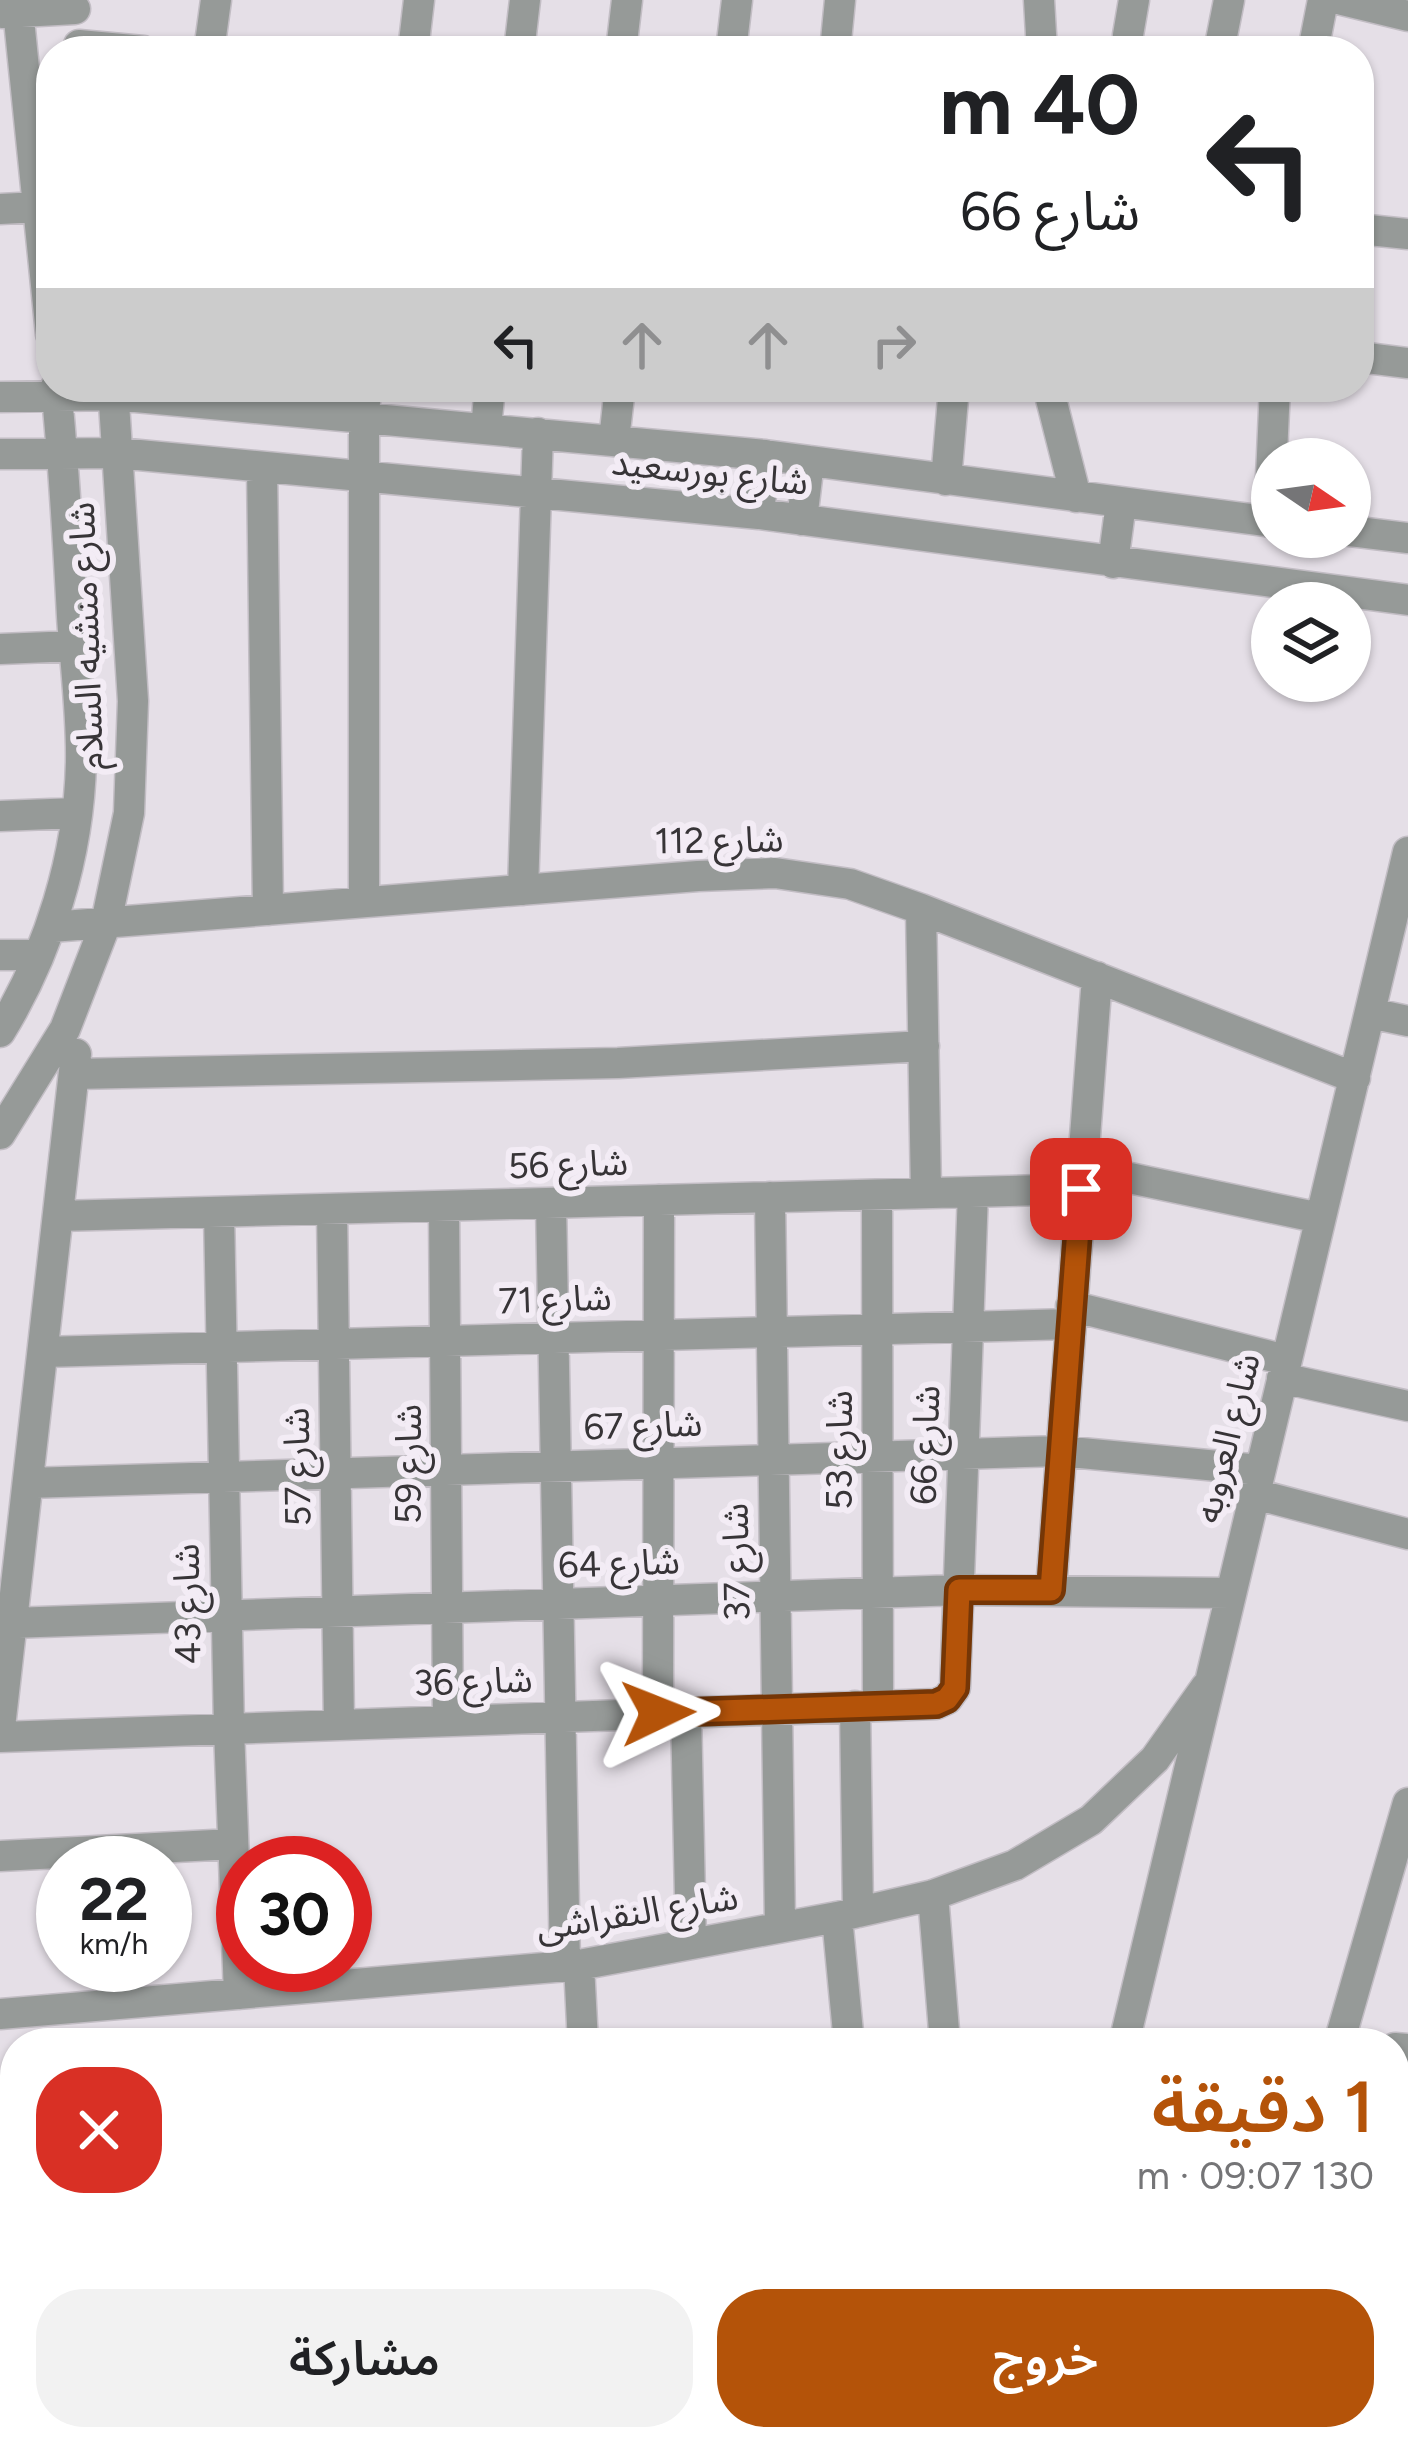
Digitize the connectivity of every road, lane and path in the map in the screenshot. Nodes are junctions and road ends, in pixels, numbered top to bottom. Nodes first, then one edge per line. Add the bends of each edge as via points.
1 (216, 0) edge
2 (418, 0) edge
3 (525, 0) edge
4 (627, 0) edge
5 (737, 0) edge
6 (840, 0) edge
7 (1039, 0) edge
8 (1134, 0) edge
9 (1228, 0) edge
10 (1323, 0) edge
11 (1342, 0) edge
12 (74, 4) edge
13 (12, 9) edge
14 (1408, 16) edge
15 (78, 36) edge
16 (211, 36) edge
17 (414, 36) edge
18 (521, 36) edge
19 (623, 36) edge
20 (732, 36) edge
21 (836, 36) edge
22 (1041, 36) edge
23 (1129, 36) edge
24 (1222, 36) edge
25 (1315, 36) edge
26 (36, 192) edge
27 (36, 207) edge
28 (0, 209) edge
29 (1374, 231) edge
30 (1408, 234) edge
31 (1374, 359) edge
32 (1408, 363) edge
33 (36, 394) edge
34 (0, 397) edge
35 (58, 402) edge
36 (114, 402) edge
37 (365, 402) edge
38 (489, 402) edge
39 (618, 402) edge
40 (953, 402) edge
41 (1052, 402) edge
42 (1274, 402) edge
43 (486, 428) junction
44 (538, 433) junction
45 (1273, 438) edge
46 (614, 440) junction
47 (63, 453) junction
48 (118, 453) junction
49 (0, 454) edge
50 (765, 455) junction
51 (808, 461) junction
52 (262, 466) junction
53 (364, 476) junction
54 (946, 479) junction
55 (536, 493) junction
56 (1076, 497) junction
57 (1121, 503) junction
58 (759, 514) junction
59 (802, 520) junction
60 (1251, 520) edge
61 (1371, 534) edge
62 (1408, 538) edge
63 (1114, 563) junction
64 (1408, 600) edge
65 (74, 646) junction
66 (0, 649) edge
67 (76, 813) junction
68 (0, 816) edge
69 (1408, 852) edge
70 (523, 890) junction
71 (364, 902) junction
72 (922, 909) junction
73 (268, 910) junction
74 (106, 922) junction
75 (44, 941) junction
76 (0, 956) edge
77 (85, 976) junction
78 (1097, 977) junction
79 (1370, 1012) junction
80 (1408, 1021) edge
81 (0, 1031) edge
82 (924, 1046) junction
83 (74, 1074) junction
84 (1355, 1078) junction
85 (0, 1134) edge
86 (1082, 1179) junction
87 (974, 1192) junction
88 (926, 1193) junction
89 (878, 1195) junction
90 (770, 1197) junction
91 (659, 1200) junction
92 (550, 1203) junction
93 (444, 1206) junction
94 (332, 1209) junction
95 (218, 1212) junction
96 (58, 1216) junction
97 (1320, 1218) junction
98 (1070, 1315) junction
99 (968, 1327) junction
100 (878, 1329) junction
101 (772, 1332) junction
102 (658, 1335) junction
103 (553, 1338) junction
104 (446, 1341) junction
105 (334, 1344) junction
106 (222, 1347) junction
107 (43, 1352) junction
108 (1284, 1369) junction
109 (1408, 1406) edge
110 (1060, 1451) junction
111 (964, 1454) junction
112 (877, 1457) junction
113 (774, 1460) junction
114 (20, 1462) edge
115 (658, 1463) junction
116 (555, 1466) junction
117 (447, 1470) junction
118 (336, 1473) junction
119 (224, 1476) junction
120 (1257, 1482) junction
121 (1408, 1534) edge
122 (959, 1590) junction
123 (1051, 1590) junction
124 (878, 1592) junction
125 (1230, 1593) junction
126 (775, 1596) junction
127 (658, 1600) junction
128 (9, 1603) edge
129 (558, 1604) junction
130 (448, 1608) junction
131 (338, 1612) junction
132 (226, 1616) junction
133 (1206, 1687) junction
134 (947, 1699) joint
135 (867, 1706) junction
136 (777, 1709) junction
137 (672, 1713) junction
138 (560, 1717) junction
139 (448, 1721) junction
140 (339, 1725) junction
141 (0, 1727) edge
142 (229, 1729) junction
143 (0, 1737) edge
144 (1408, 1803) edge
145 (233, 1836) edge
146 (216, 1845) edge
147 (0, 1856) edge
148 (1398, 1869) edge
149 (933, 1895) junction
150 (848, 1914) junction
151 (780, 1927) junction
152 (691, 1944) junction
153 (572, 1965) junction
154 (239, 1994) joint
155 (0, 2014) edge
156 (582, 2028) edge
157 (849, 2028) edge
158 (944, 2028) edge
159 (1127, 2028) edge
160 (1346, 2028) edge

1 - 16 street
2 - 17 street
3 - 18 street
4 - 19 street
5 - 20 street
6 - 21 street
7 - 22 street
8 - 23 street
9 - 24 street
10 - 25 street
11 - 14 street
12 - 13 street
12 - 15 street
13 - 26 street
27 - 28 street
29 - 30 street
31 - 32 street
33 - 34 street, شارع بورسعيد
35 - 47 street, شارع منشيه السلام
36 - 48 street, شارع منشيه السلام
37 - 43 street, شارع بورسعيد
37 - 53 street
38 - 43 street
39 - 46 street
40 - 54 street
41 - 56 street
42 - 45 street
43 - 44 street, شارع بورسعيد
44 - 46 street, شارع بورسعيد
44 - 55 street
46 - 50 street, شارع بورسعيد
47 - 48 street, شارع بورسعيد
47 - 49 street, شارع بورسعيد
47 - 65 street, شارع منشيه السلام
48 - 52 street, شارع بورسعيد
48 - 74 street, شارع منشيه السلام via 133,701 128,813
50 - 51 street, شارع بورسعيد
50 - 58 street
51 - 54 street, شارع بورسعيد
51 - 59 street
52 - 53 street, شارع بورسعيد
52 - 73 street
53 - 55 street, شارع بورسعيد
53 - 71 street
54 - 56 street, شارع بورسعيد
55 - 58 street, شارع بورسعيد
55 - 70 street
56 - 57 street, شارع بورسعيد
57 - 60 street, شارع بورسعيد
57 - 63 street
58 - 59 street, شارع بورسعيد
59 - 63 street, شارع بورسعيد
61 - 62 street
63 - 64 street, شارع بورسعيد
65 - 66 street
65 - 67 street, شارع منشيه السلام
67 - 68 street
67 - 75 street, شارع منشيه السلام
69 - 79 street, شارع العروبه
70 - 71 street, شارع 112
70 - 72 street, شارع 112 via 775,873 850,884
71 - 73 street, شارع 112
72 - 78 street, شارع 112
72 - 82 street
73 - 74 street, شارع 112
74 - 75 street, شارع 112
74 - 77 street, شارع منشيه السلام
75 - 76 street, شارع 112
75 - 81 street, شارع منشيه السلام
77 - 83 street
77 - 85 street, شارع منشيه السلام via 65,1029
78 - 84 street, شارع 112
78 - 86 street
79 - 80 street
79 - 84 street, شارع العروبه
82 - 83 street via 618,1063
82 - 88 street
83 - 96 street
84 - 97 street, شارع العروبه
86 - 87 street, شارع 56
86 - 97 street, شارع 56
86 - 98 street
87 - 88 street, شارع 56
87 - 99 street, شارع 66
88 - 89 street, شارع 56
89 - 90 street, شارع 56
89 - 100 street, شارع 53
90 - 91 street, شارع 56
90 - 101 street, شارع 37
91 - 92 street, شارع 56
91 - 102 street
92 - 93 street, شارع 56
92 - 103 street
93 - 94 street, شارع 56
93 - 104 street, شارع 59
94 - 95 street, شارع 56
94 - 105 street, شارع 57
95 - 96 street, شارع 56
95 - 106 street, شارع 43
96 - 107 street
97 - 108 street, شارع العروبه
98 - 99 street, شارع 71
98 - 108 street, شارع 71
98 - 110 street
99 - 100 street, شارع 71
99 - 111 street, شارع 66
100 - 101 street, شارع 71
100 - 112 street, شارع 53
101 - 102 street, شارع 71
101 - 113 street, شارع 37
102 - 103 street, شارع 71
102 - 115 street
103 - 104 street, شارع 71
103 - 116 street
104 - 105 street, شارع 71
104 - 117 street, شارع 59
105 - 106 street, شارع 71
105 - 118 street, شارع 57
106 - 107 street, شارع 71
106 - 119 street, شارع 43
107 - 114 street
108 - 109 street, شارع 71
108 - 120 street, شارع العروبه
110 - 111 street, شارع 67
110 - 120 street, شارع 67
110 - 123 street
111 - 112 street, شارع 67
111 - 122 street, شارع 66
112 - 113 street, شارع 67
112 - 124 street, شارع 53
113 - 115 street, شارع 67
113 - 126 street, شارع 37
114 - 119 street, شارع 67
114 - 128 street
115 - 116 street, شارع 67
115 - 127 street
116 - 117 street, شارع 67
116 - 129 street
117 - 118 street, شارع 67
117 - 130 street, شارع 59
118 - 119 street, شارع 67
118 - 131 street, شارع 57
119 - 132 street, شارع 43
120 - 121 street, شارع 67
120 - 125 street, شارع العروبه
122 - 123 street, شارع 64
122 - 124 street, شارع 64
122 - 134 street, شارع 66 via 955,1688
123 - 125 street, شارع 64
124 - 126 street, شارع 64
124 - 135 street, شارع 53
125 - 133 street, شارع العروبه
126 - 127 street, شارع 64
126 - 136 street, شارع 37
127 - 129 street, شارع 64
127 - 137 street
128 - 132 street, شارع 64
128 - 141 street
129 - 130 street, شارع 64
129 - 138 street
130 - 131 street, شارع 64
130 - 139 street, شارع 59
131 - 132 street, شارع 64
131 - 140 street, شارع 57
132 - 142 street, شارع 43
133 - 149 street, شارع النقراشى via 1155,1759 1091,1820 1016,1865
133 - 159 street, شارع العروبه
134 - 135 street, شارع 36
135 - 136 street, شارع 36
135 - 150 street, شارع 53
136 - 137 street, شارع 36
136 - 151 street, شارع 37
137 - 138 street, شارع 36
137 - 152 street
138 - 139 street, شارع 36
138 - 153 street
139 - 140 street, شارع 36
140 - 142 street, شارع 36
142 - 143 street, شارع 36
142 - 145 street, شارع 43
144 - 148 street
146 - 147 street
148 - 160 street
149 - 150 street, شارع النقراشى
149 - 158 street
150 - 151 street, شارع النقراشى
150 - 157 street, شارع 53
151 - 152 street, شارع النقراشى
152 - 153 street, شارع النقراشى
153 - 154 street, شارع النقراشى
153 - 156 street
154 - 155 street, شارع النقراشى

